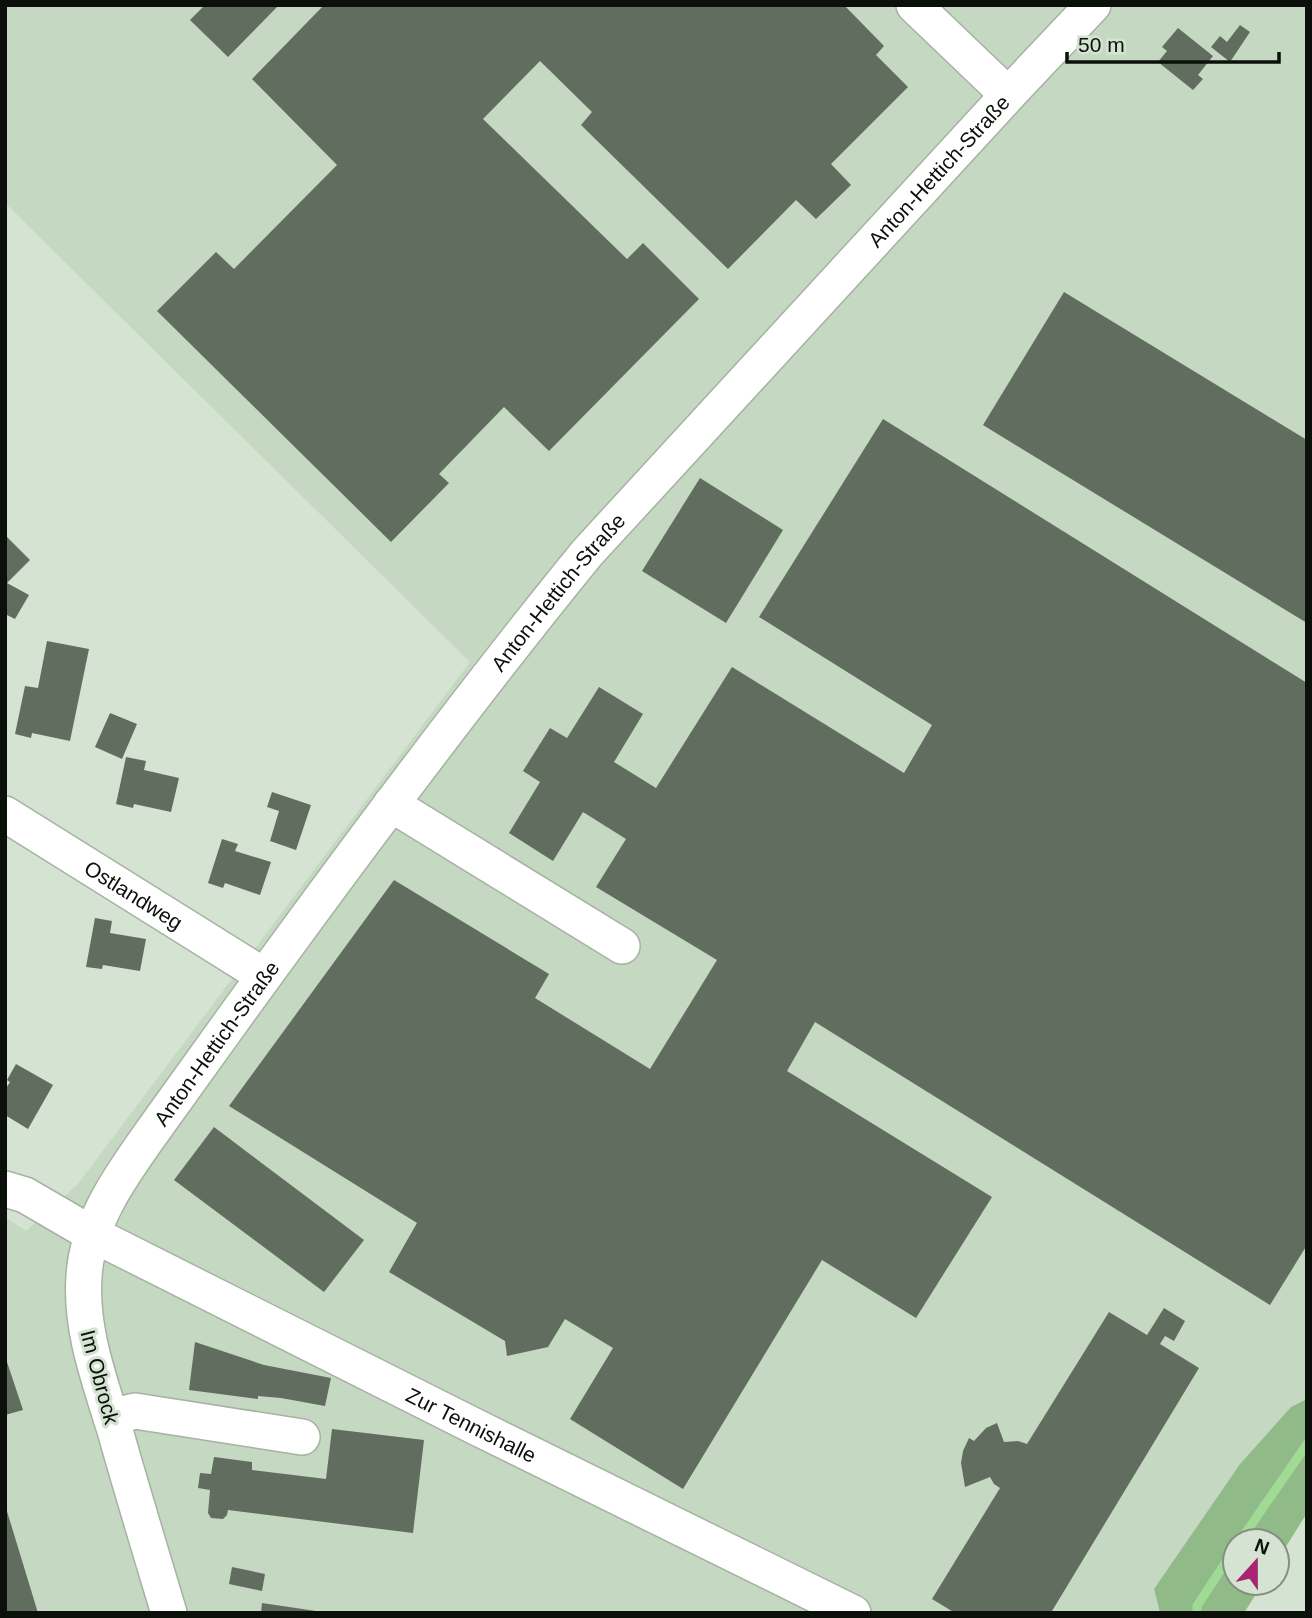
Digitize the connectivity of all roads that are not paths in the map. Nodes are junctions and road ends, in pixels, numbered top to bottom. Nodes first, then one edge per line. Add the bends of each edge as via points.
1 (914, 5) edge
2 (1093, 5) edge
3 (1008, 95) junction
4 (391, 804) junction
5 (5, 814) edge
6 (622, 946) dead end
7 (264, 976) junction
8 (5, 1189) edge
9 (92, 1234) junction
10 (111, 1417) junction
11 (302, 1437) dead end
12 (169, 1613) edge
13 (853, 1613) edge

1 - 3 street
2 - 3 street, Anton-Hettich-Straße
3 - 4 street, Anton-Hettich-Straße via 587,553
4 - 6 street
4 - 7 street, Anton-Hettich-Straße
5 - 7 street, Ostlandweg
7 - 9 street, Anton-Hettich-Straße via 114,1188
8 - 9 street via 25,1195
9 - 10 street, Im Obrock via 83,1275 84,1319
9 - 13 street, Zur Tennishalle
10 - 11 street via 135,1410
10 - 12 street, Im Obrock

